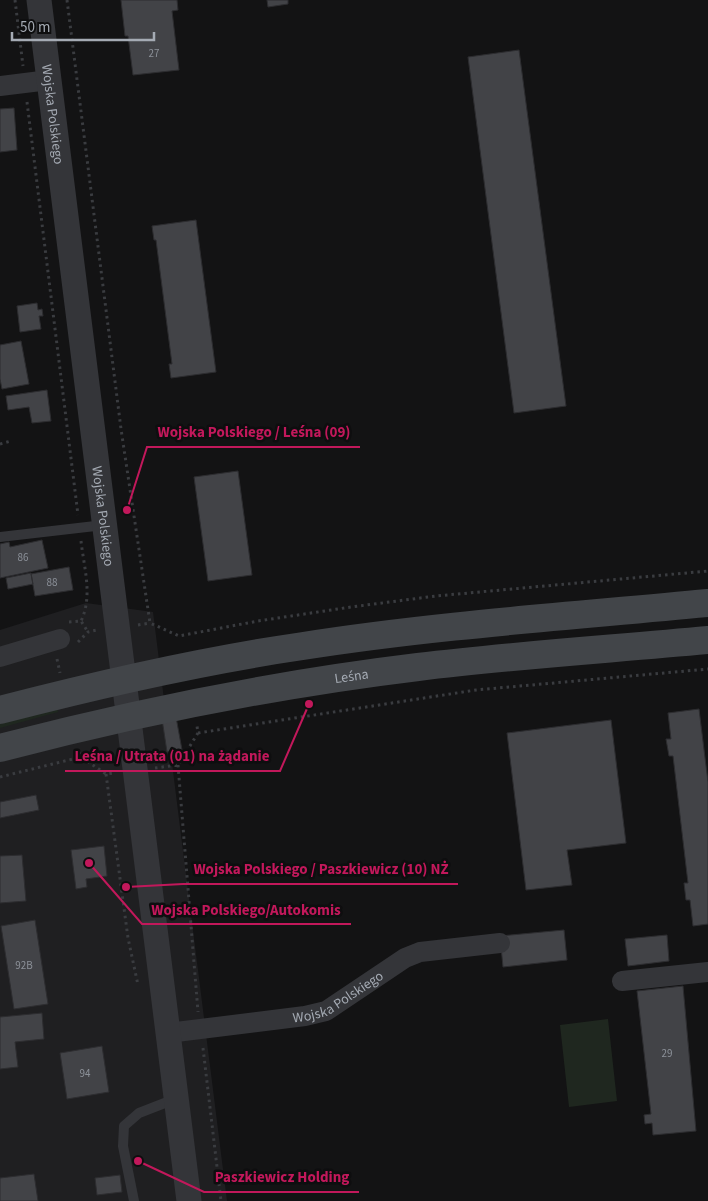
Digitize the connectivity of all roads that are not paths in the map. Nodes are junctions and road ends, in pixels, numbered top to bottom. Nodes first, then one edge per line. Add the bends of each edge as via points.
1 (39, 0) edge
2 (37, 81) junction
3 (0, 86) edge
4 (104, 525) junction
5 (0, 536) edge
6 (708, 603) edge
7 (60, 640) dead end
8 (708, 640) edge
9 (0, 657) edge
10 (124, 679) junction
11 (0, 710) edge
12 (128, 716) junction
13 (0, 748) edge
14 (500, 944) dead end
15 (708, 972) edge
16 (622, 980) dead end
17 (168, 1033) junction
18 (176, 1098) junction
19 (134, 1201) edge
20 (185, 1201) edge

1 - 2 street, Wojska Polskiego
2 - 3 street
2 - 4 street, Wojska Polskiego
4 - 5 lane
4 - 10 street, Wojska Polskiego
6 - 10 main road via 419,630 302,646
7 - 9 street
8 - 12 main road, Leśna via 419,667 305,682
10 - 11 main road
10 - 12 street, Wojska Polskiego
12 - 13 main road, Leśna
12 - 17 street, Wojska Polskiego
14 - 17 street, Wojska Polskiego via 420,952 405,958 326,1011
15 - 16 street
17 - 18 street, Wojska Polskiego
18 - 19 lane via 138,1113 124,1126 123,1146
18 - 20 street, Wojska Polskiego

